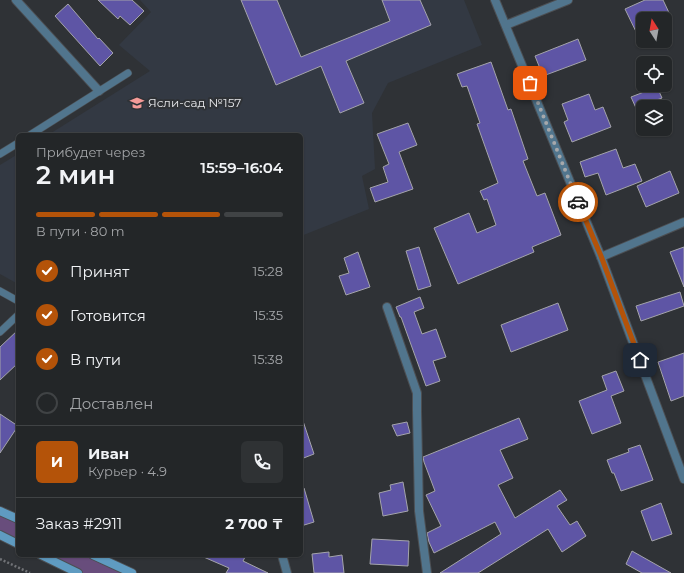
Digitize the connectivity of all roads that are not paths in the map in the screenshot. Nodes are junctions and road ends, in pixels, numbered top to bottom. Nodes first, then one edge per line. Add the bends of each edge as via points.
1 (16, 0) edge
2 (495, 0) edge
3 (568, 0) edge
4 (506, 25) junction
5 (128, 73) dead end
6 (99, 91) junction
7 (33, 133) edge
8 (16, 144) edge
9 (0, 154) edge
10 (684, 222) edge
11 (601, 256) junction
12 (0, 291) edge
13 (16, 300) edge
14 (387, 307) dead end
15 (16, 316) edge
16 (0, 332) edge
17 (684, 479) edge
18 (0, 511) edge
19 (16, 518) edge
20 (0, 535) edge
21 (16, 543) edge
22 (45, 557) edge
23 (97, 557) edge
24 (283, 557) edge
25 (78, 573) edge
26 (132, 573) edge
27 (287, 573) edge
28 (427, 573) edge

1 - 6 street
2 - 4 street
3 - 4 street
4 - 11 street
5 - 6 lane
6 - 7 lane
8 - 9 lane
10 - 11 street
11 - 17 street
12 - 13 lane
14 - 28 street via 417,393 419,511
15 - 16 lane
18 - 19 street
20 - 21 street
22 - 25 street
23 - 26 street
24 - 27 street

